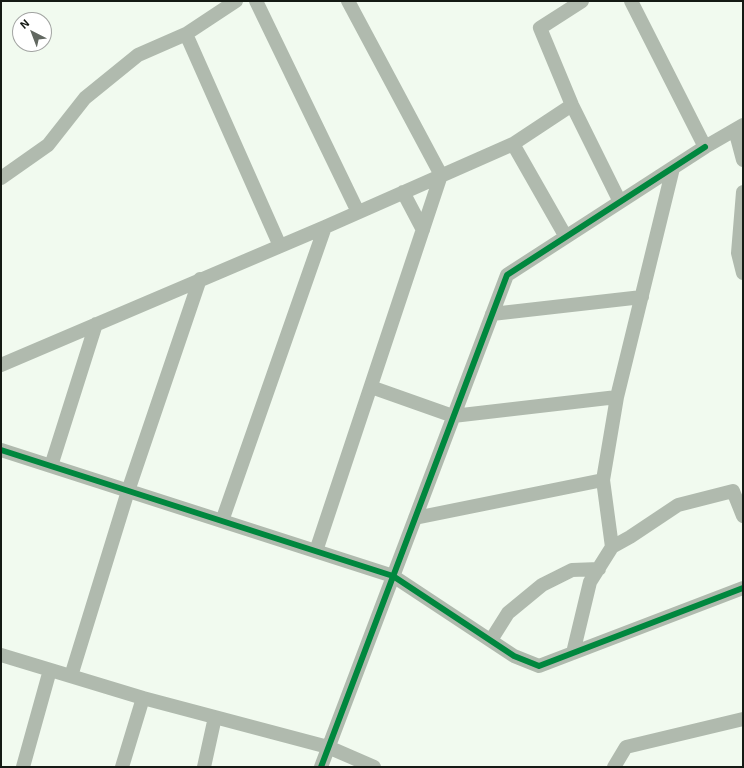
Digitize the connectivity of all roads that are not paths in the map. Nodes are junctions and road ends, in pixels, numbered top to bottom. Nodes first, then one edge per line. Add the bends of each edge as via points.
1 (236, 1) edge
2 (256, 1) edge
3 (348, 1) edge
4 (582, 1) edge
5 (631, 1) edge
6 (186, 34) junction
7 (572, 104) junction
8 (739, 127) edge
9 (513, 144) junction
10 (705, 147) junction
11 (743, 160) edge
12 (673, 168) junction
13 (441, 175) junction
14 (1, 178) edge
15 (403, 192) junction
16 (743, 192) edge
17 (620, 202) junction
18 (358, 212) junction
19 (325, 227) junction
20 (423, 230) junction
21 (566, 237) junction
22 (280, 246) junction
23 (743, 273) edge
24 (200, 279) junction
25 (642, 296) junction
26 (492, 314) junction
27 (96, 324) junction
28 (1, 365) edge
29 (371, 387) junction
30 (617, 397) junction
31 (453, 416) junction
32 (1, 450) edge
33 (51, 466) junction
34 (604, 480) junction
35 (128, 491) junction
36 (743, 516) edge
37 (415, 518) junction
38 (222, 521) junction
39 (612, 547) junction
40 (316, 551) junction
41 (598, 569) junction
42 (393, 576) junction
43 (743, 588) edge
44 (491, 640) junction
45 (573, 652) junction
46 (1, 655) edge
47 (50, 670) junction
48 (71, 676) junction
49 (143, 698) junction
50 (215, 717) junction
51 (743, 719) edge
52 (328, 747) junction
53 (23, 767) edge
54 (122, 767) edge
55 (204, 767) edge
56 (321, 767) edge
57 (374, 767) edge
58 (614, 767) edge

1 - 6 street
2 - 18 street
3 - 13 street
4 - 7 street via 540,28
5 - 10 street
6 - 14 street via 138,55 85,98 48,145
6 - 22 street
7 - 9 street
7 - 17 street
8 - 10 street
8 - 11 street
9 - 13 street
9 - 21 street
10 - 12 street
12 - 17 street
12 - 25 street
13 - 15 street
13 - 20 street
15 - 18 street
15 - 20 street
16 - 23 street via 738,253
17 - 21 street
18 - 19 street
19 - 22 street
19 - 38 street
20 - 29 street
21 - 26 street via 507,275
22 - 24 street
24 - 27 street
24 - 35 street
25 - 26 street
25 - 30 street
26 - 31 street
27 - 28 street
27 - 33 street
29 - 31 street
29 - 40 street
30 - 31 street
30 - 34 street
31 - 37 street
32 - 33 street
33 - 35 street
34 - 37 street
34 - 39 street
35 - 38 street
35 - 48 street
36 - 39 street via 733,491 678,505 630,538
37 - 42 street
38 - 40 street
39 - 41 street
40 - 42 street
41 - 44 street via 572,570 542,584 508,613
41 - 45 street via 590,582
42 - 44 street
42 - 52 street
43 - 45 street
44 - 45 street via 514,656 539,666
46 - 47 street
47 - 48 street
47 - 53 street
48 - 49 street
49 - 50 street
49 - 54 street
50 - 52 street
50 - 55 street
51 - 58 street via 626,747
52 - 56 street
52 - 57 street

